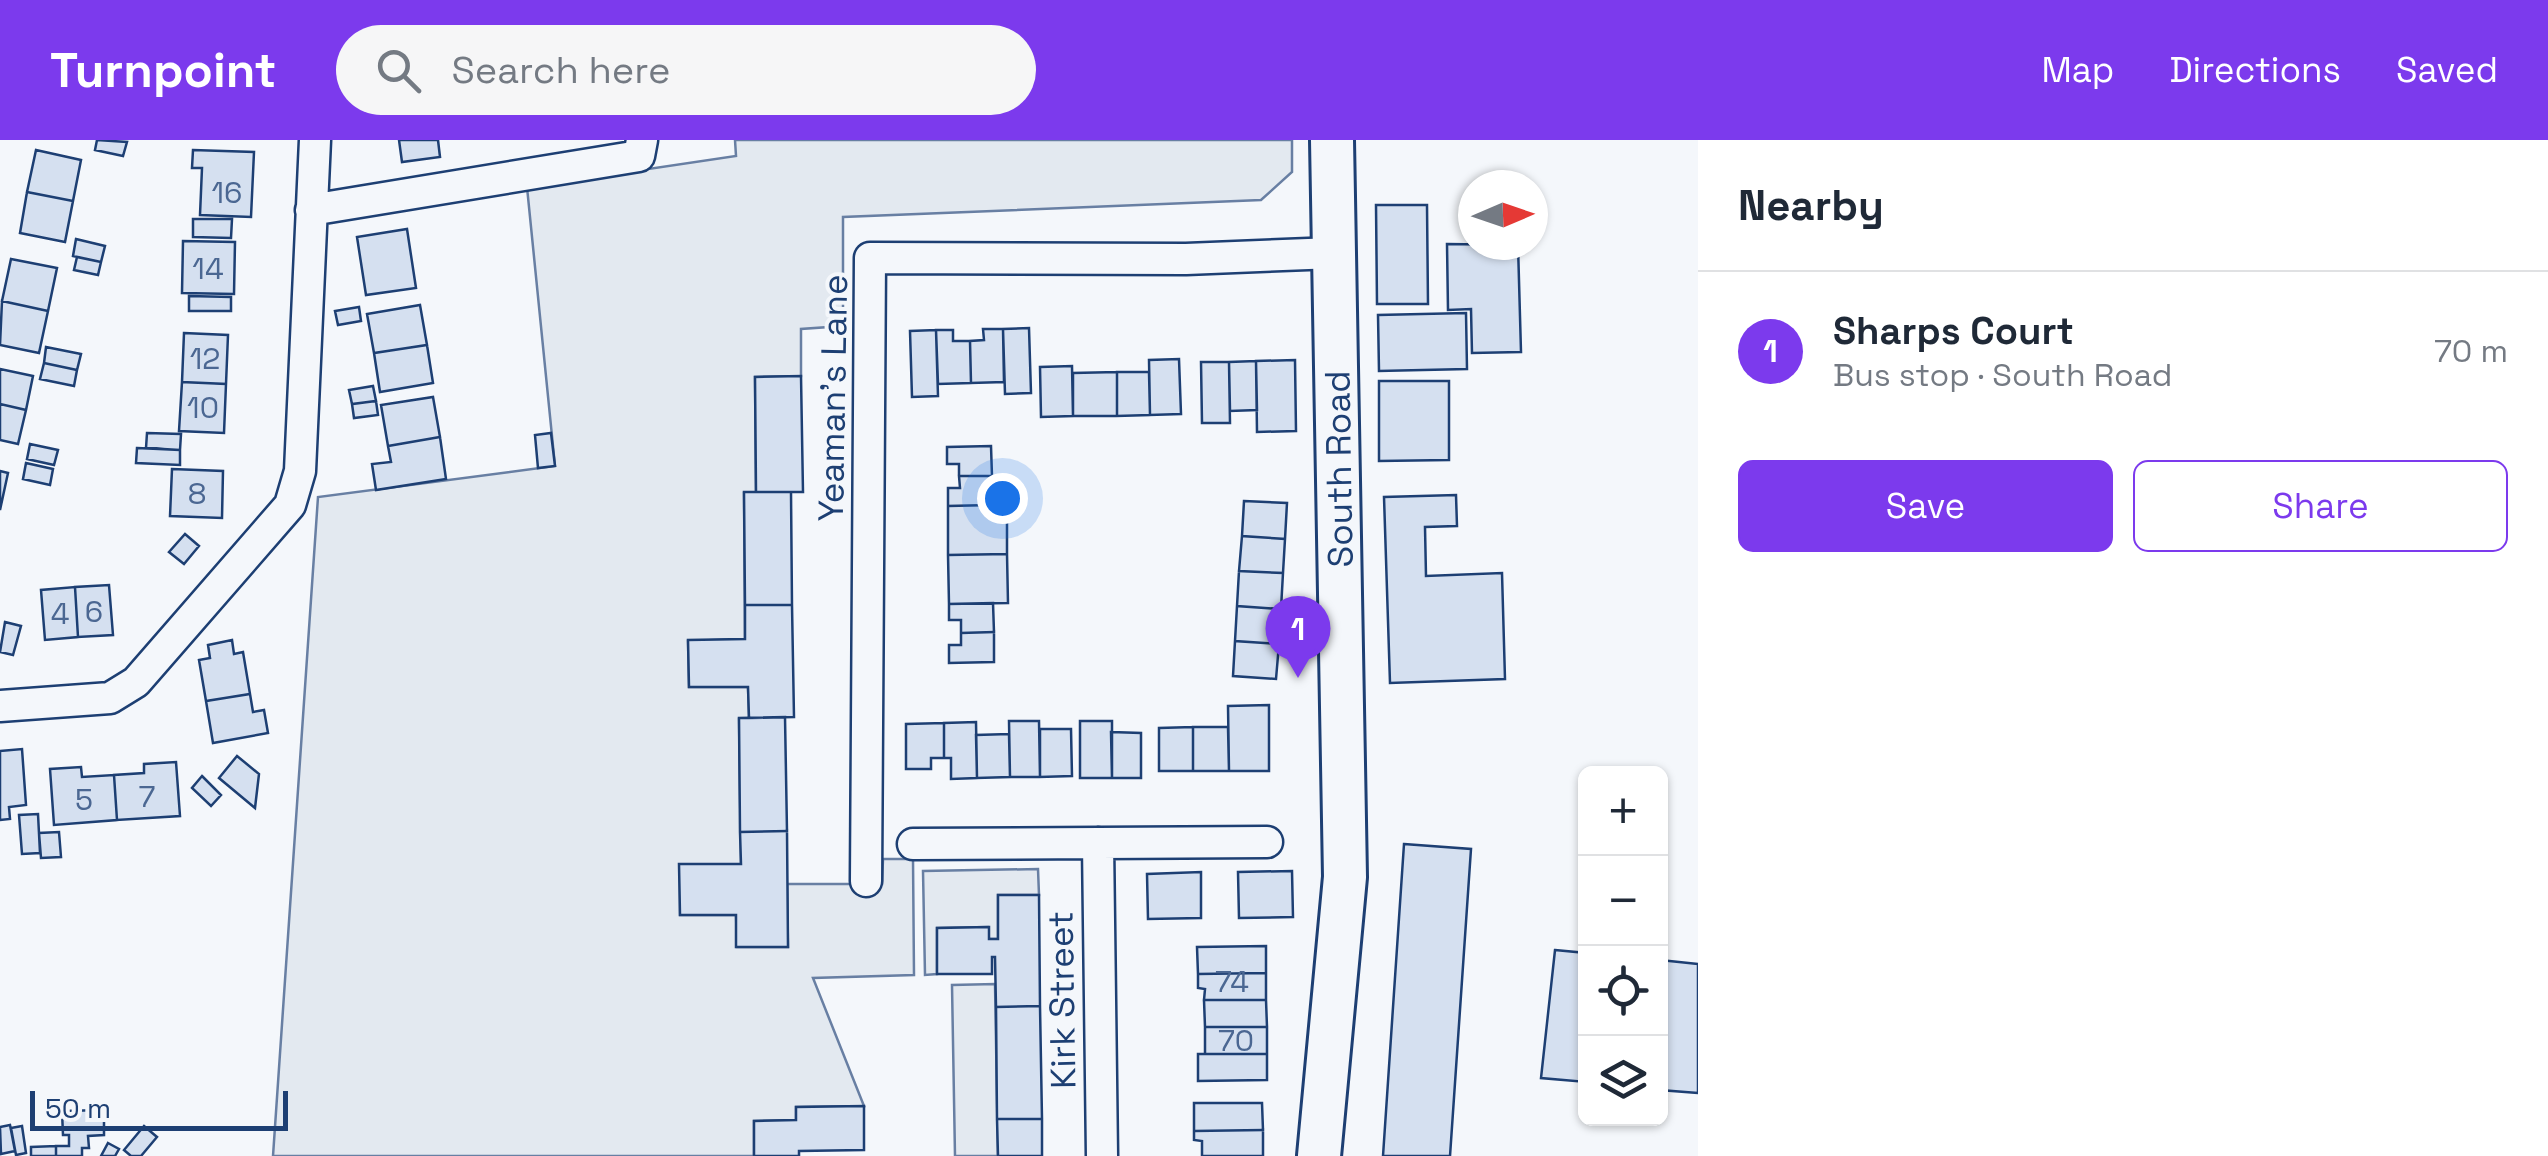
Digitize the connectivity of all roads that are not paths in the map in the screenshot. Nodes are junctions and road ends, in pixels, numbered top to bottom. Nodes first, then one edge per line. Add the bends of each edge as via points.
1 (314, 140) edge
2 (642, 140) edge
3 (1332, 140) edge
4 (311, 210) junction
5 (1334, 253) junction
6 (0, 706) edge
7 (1098, 842) junction
8 (1267, 842) dead end
9 (913, 844) dead end
10 (866, 881) dead end
11 (1102, 1156) edge
12 (1319, 1156) edge

1 - 4 street
2 - 4 street via 639,156
3 - 5 street, South Road
4 - 6 street via 300,471 290,505 136,682 110,698
5 - 10 street, Yeaman's Lane via 870,258
5 - 12 street, South Road via 1345,877
7 - 8 street
7 - 9 street
7 - 11 street, Kirk Street

